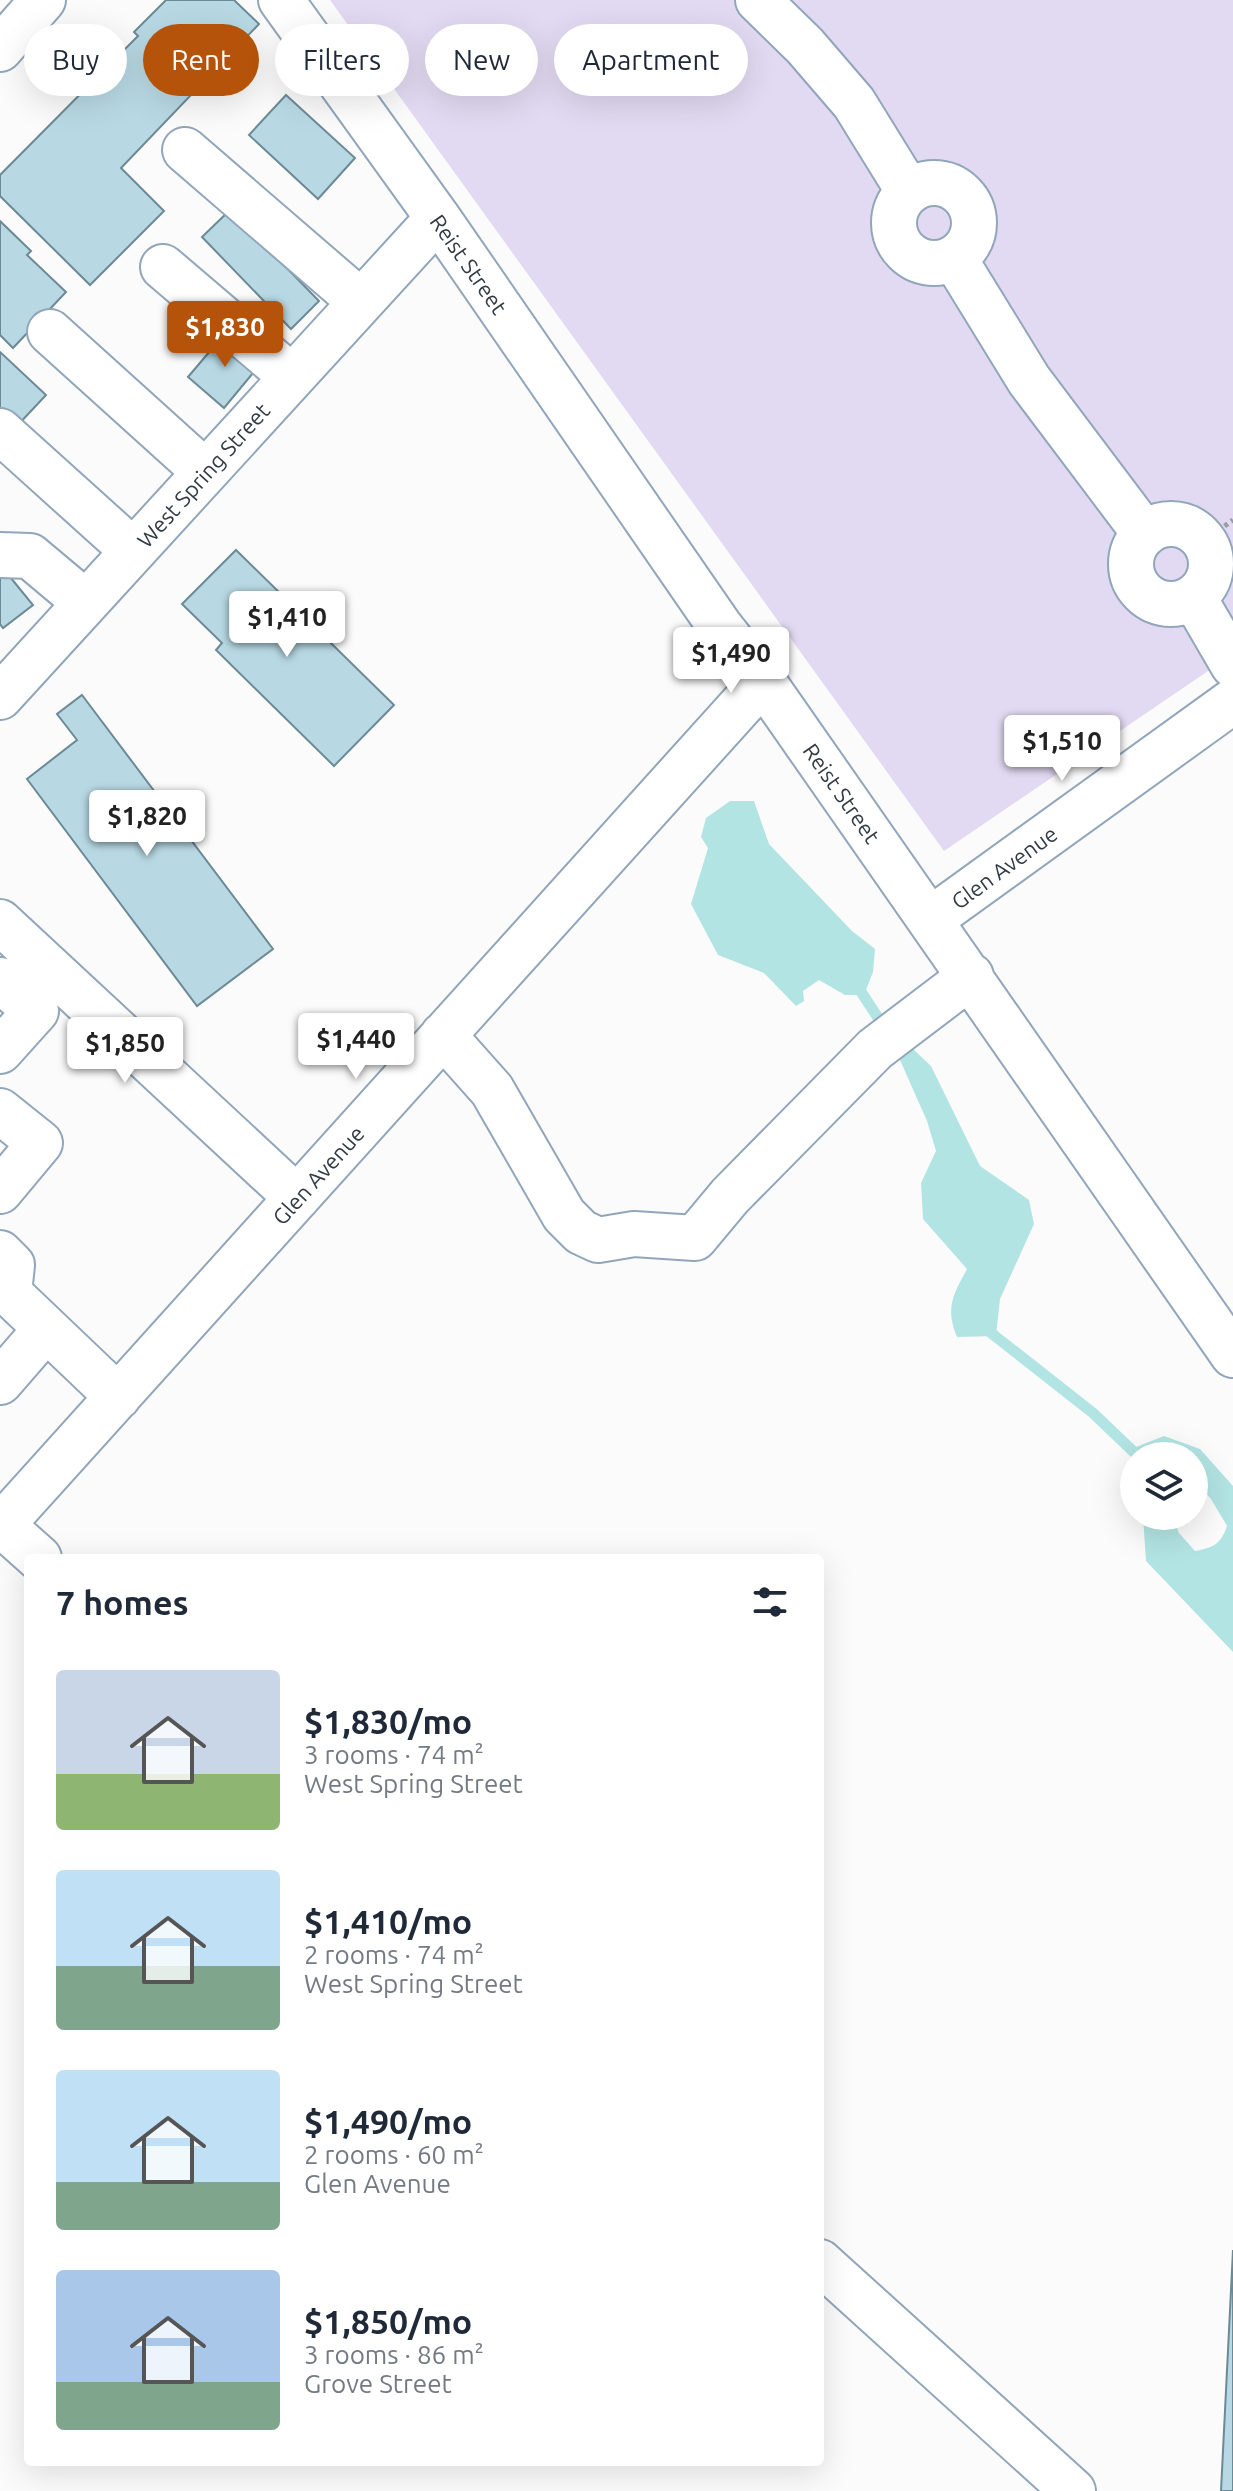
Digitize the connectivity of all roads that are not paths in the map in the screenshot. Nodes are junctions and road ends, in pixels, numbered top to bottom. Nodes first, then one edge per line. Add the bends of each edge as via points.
1 (43, 0) edge
2 (281, 0) edge
3 (758, 0) edge
4 (0, 49) edge
5 (185, 150) dead end
6 (909, 192) junction
7 (438, 218) junction
8 (954, 258) junction
9 (163, 267) dead end
10 (361, 302) junction
11 (50, 332) dead end
12 (292, 377) junction
13 (0, 431) edge
14 (205, 472) junction
15 (1219, 530) edge
16 (1145, 534) junction
17 (133, 551) junction
18 (0, 555) edge
19 (1194, 598) junction
20 (86, 603) junction
21 (1233, 665) edge
22 (763, 681) junction
23 (0, 697) edge
24 (1233, 701) edge
25 (931, 919) junction
26 (0, 922) edge
27 (971, 976) junction
28 (0, 980) edge
29 (443, 1035) junction
30 (0, 1051) edge
31 (0, 1111) edge
32 (0, 1191) edge
33 (297, 1198) junction
34 (0, 1253) edge
35 (46, 1329) junction
36 (1233, 1355) edge
37 (0, 1382) edge
38 (118, 1397) junction
39 (1, 1526) edge
40 (34, 1554) edge
41 (824, 2266) edge
42 (1073, 2491) edge

1 - 4 street
2 - 7 street, Reist Street
3 - 6 street via 854,103
5 - 10 street
6 - 8 street via 894,211 897,241 909,256 926,263
6 - 8 street via 925,183 939,183 967,199 974,231
7 - 10 street, West Spring Street
7 - 22 street, Reist Street
8 - 16 street via 1029,380
9 - 12 street
10 - 12 street, West Spring Street
11 - 14 street
12 - 14 street, West Spring Street
13 - 17 street
14 - 17 street, West Spring Street
15 - 16 street via 1163,524
15 - 19 street via 1212,571
16 - 19 street via 1132,551 1135,581 1147,596 1164,604
17 - 20 street, West Spring Street
18 - 20 street via 30,556
19 - 21 street
20 - 23 street, West Spring Street
22 - 25 street, Reist Street
22 - 29 street, Glen Avenue
24 - 25 street, Glen Avenue
25 - 27 street, Reist Street
26 - 33 street
27 - 29 street via 886,1041 730,1196 695,1238 634,1234 598,1240 581,1232 564,1215 492,1090
27 - 36 street, Reist Street
28 - 30 street via 36,1011
29 - 33 street, Glen Avenue
31 - 32 street via 40,1143
33 - 38 street, Glen Avenue
34 - 35 street via 12,1265 9,1293
35 - 37 street
35 - 38 street
38 - 39 street, Glen Avenue
39 - 40 street
41 - 42 street

